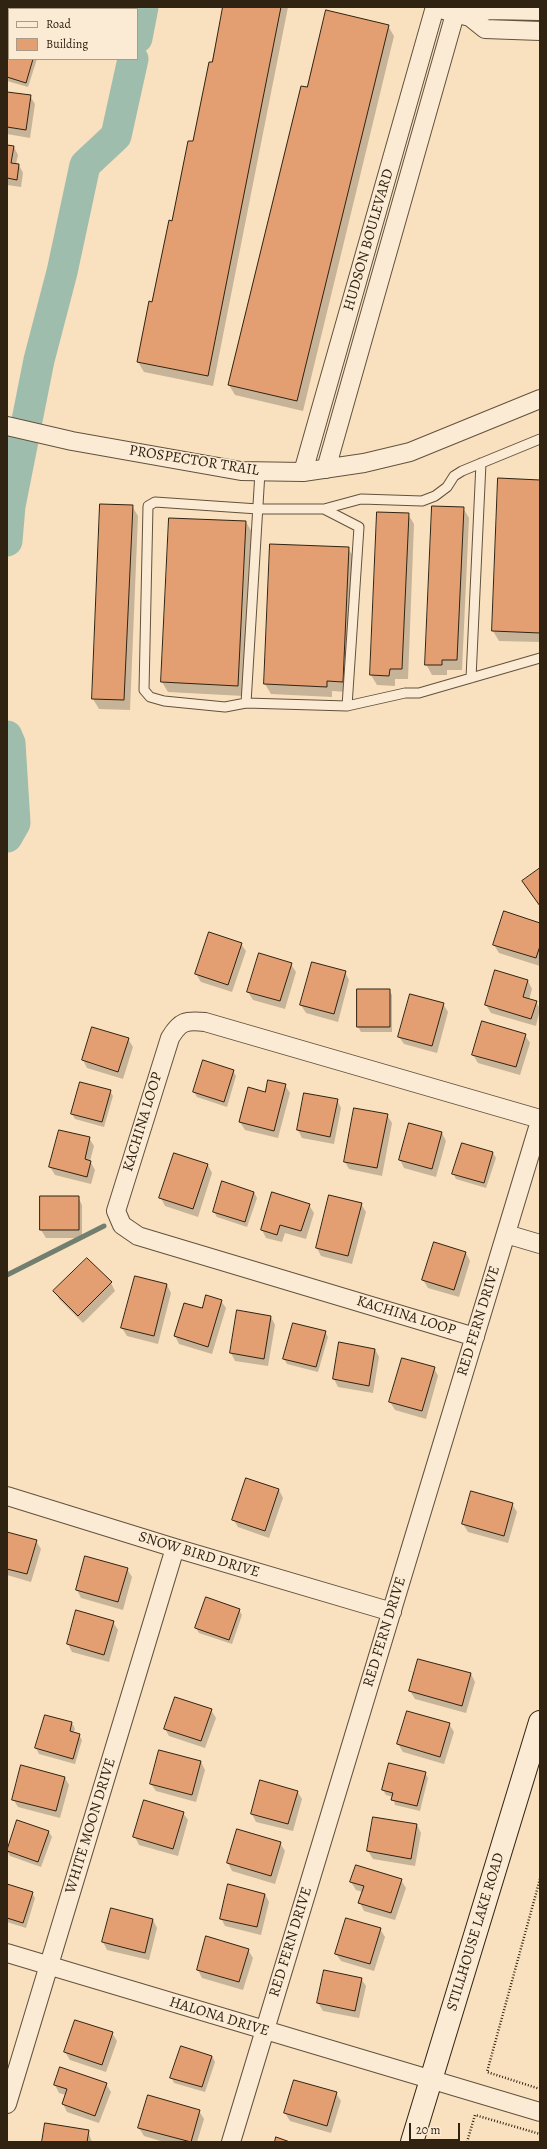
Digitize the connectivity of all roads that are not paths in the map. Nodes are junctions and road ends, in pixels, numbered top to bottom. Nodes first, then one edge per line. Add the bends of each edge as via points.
1 (435, 7) edge
2 (540, 11) edge
3 (461, 13) edge
4 (540, 31) edge
5 (540, 399) edge
6 (7, 426) edge
7 (540, 439) edge
8 (481, 463) junction
9 (326, 469) junction
10 (260, 472) junction
11 (303, 472) junction
12 (258, 509) junction
13 (324, 510) junction
14 (540, 658) edge
15 (471, 678) junction
16 (246, 703) junction
17 (347, 706) junction
18 (540, 1120) edge
19 (506, 1234) junction
20 (540, 1244) edge
21 (475, 1337) junction
22 (7, 1496) edge
23 (175, 1548) junction
24 (392, 1612) junction
25 (540, 1722) edge
26 (7, 1953) edge
27 (49, 1966) junction
28 (264, 2031) junction
29 (431, 2080) junction
30 (7, 2104) edge
31 (540, 2112) edge
32 (231, 2142) edge
33 (412, 2142) edge

1 - 3 street
1 - 11 street, HUDSON BOULEVARD
2 - 3 street via 488,10
3 - 4 street via 485,28
3 - 9 street, HUDSON BOULEVARD
5 - 9 street, PROSPECTOR TRAIL via 410,452
6 - 10 street, PROSPECTOR TRAIL via 72,441 241,471
7 - 8 lane
8 - 13 lane via 454,476 447,487 422,501 361,499
8 - 15 lane
9 - 11 street, PROSPECTOR TRAIL
10 - 11 street, PROSPECTOR TRAIL
10 - 12 lane
12 - 13 lane
12 - 16 lane
12 - 16 lane via 155,502 148,506 144,690 150,697 164,701 225,707
13 - 17 lane via 359,527
14 - 15 lane
15 - 17 lane via 419,693 405,693
16 - 17 lane
18 - 19 street, RED FERN DRIVE
18 - 21 street, KACHINA LOOP via 205,1022 190,1020 177,1026 170,1038 116,1210 122,1226 138,1236
19 - 20 street
19 - 21 street, RED FERN DRIVE
21 - 24 street, RED FERN DRIVE
22 - 23 street, SNOW BIRD DRIVE
23 - 24 street, SNOW BIRD DRIVE
23 - 27 street, WHITE MOON DRIVE
24 - 28 street, RED FERN DRIVE
25 - 29 main road, STILLHOUSE LAKE ROAD
26 - 27 street, HALONA DRIVE
27 - 28 street, HALONA DRIVE
27 - 30 street, WHITE MOON DRIVE
28 - 29 street, HALONA DRIVE
28 - 32 street, RED FERN DRIVE
29 - 31 street, HALONA DRIVE
29 - 33 main road, STILLHOUSE LAKE ROAD

